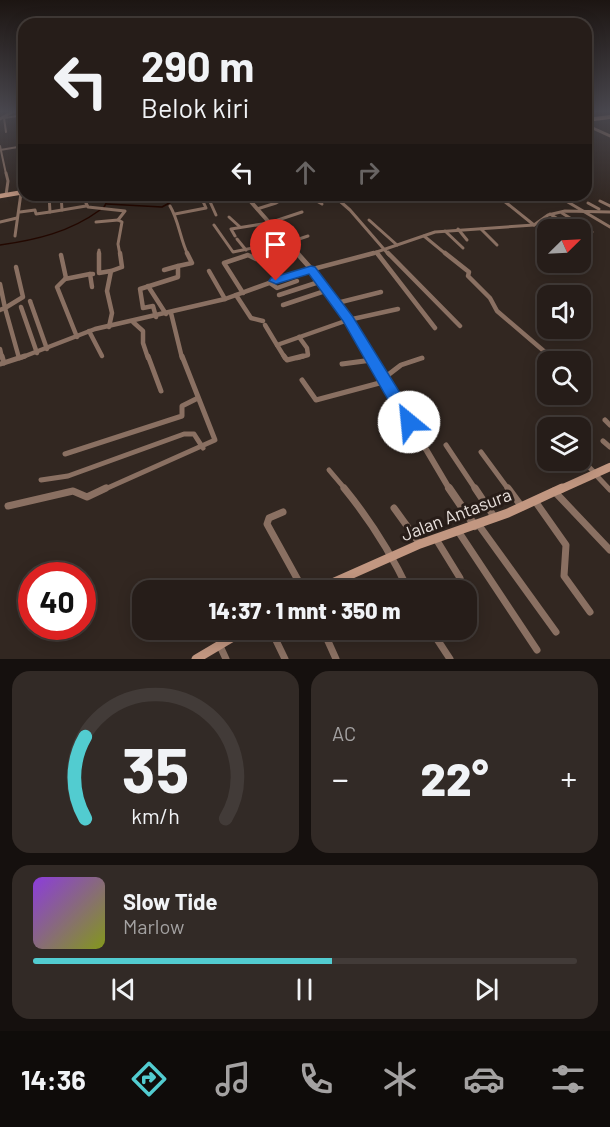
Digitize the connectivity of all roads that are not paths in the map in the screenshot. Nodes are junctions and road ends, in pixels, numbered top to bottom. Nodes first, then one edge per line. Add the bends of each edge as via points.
1 (18, 147) edge
2 (1, 148) edge
3 (18, 193) edge
4 (6, 195) junction
5 (0, 196) edge
6 (22, 201) edge
7 (49, 201) edge
8 (61, 201) edge
9 (84, 201) edge
10 (202, 201) edge
11 (210, 201) edge
12 (250, 201) edge
13 (279, 201) edge
14 (317, 201) edge
15 (340, 201) edge
16 (495, 201) edge
17 (504, 201) joint
18 (567, 201) edge
19 (600, 201) dead end
20 (588, 203) dead end
21 (322, 204) dead end
22 (86, 206) junction
23 (170, 206) dead end
24 (610, 206) edge
25 (257, 209) junction
26 (582, 209) junction
27 (62, 210) junction
28 (601, 211) junction
29 (20, 212) junction
30 (50, 212) junction
31 (302, 212) dead end
32 (610, 212) edge
33 (562, 213) junction
34 (175, 214) junction
35 (550, 214) junction
36 (216, 215) dead end
37 (229, 217) dead end
38 (17, 218) junction
39 (558, 219) edge
40 (118, 220) junction
41 (369, 220) dead end
42 (0, 222) edge
43 (96, 222) dead end
44 (269, 223) junction
45 (214, 225) dead end
46 (534, 225) junction
47 (240, 227) junction
48 (610, 227) edge
49 (482, 229) junction
50 (458, 230) junction
51 (445, 231) junction
52 (592, 232) dead end
53 (15, 236) dead end
54 (308, 236) dead end
55 (424, 236) junction
56 (467, 240) dead end
57 (287, 242) junction
58 (397, 245) junction
59 (497, 245) dead end
60 (463, 248) dead end
61 (294, 249) junction
62 (99, 250) dead end
63 (246, 250) junction
64 (385, 250) junction
65 (376, 252) junction
66 (61, 255) dead end
67 (256, 259) junction
68 (260, 265) dead end
69 (178, 266) junction
70 (16, 267) dead end
71 (311, 269) junction
72 (164, 270) dead end
73 (111, 271) junction
74 (210, 271) dead end
75 (99, 273) junction
76 (90, 274) junction
77 (65, 279) junction
78 (297, 281) dead end
79 (322, 281) junction
80 (270, 283) junction
81 (0, 284) edge
82 (148, 286) junction
83 (92, 287) dead end
84 (328, 290) junction
85 (381, 292) dead end
86 (243, 293) junction
87 (236, 295) junction
88 (279, 295) dead end
89 (225, 299) junction
90 (30, 301) dead end
91 (337, 303) junction
92 (283, 305) dead end
93 (21, 307) dead end
94 (2, 309) edge
95 (398, 309) dead end
96 (169, 314) junction
97 (156, 317) junction
98 (348, 320) junction
99 (133, 322) junction
100 (460, 326) dead end
101 (109, 327) junction
102 (435, 328) dead end
103 (89, 331) junction
104 (77, 337) junction
105 (299, 337) junction
106 (277, 345) junction
107 (0, 349) edge
108 (47, 349) junction
109 (543, 351) edge
110 (37, 353) junction
111 (102, 356) dead end
112 (19, 358) junction
113 (422, 358) dead end
114 (372, 360) junction
115 (2, 364) edge
116 (342, 364) dead end
117 (302, 380) dead end
118 (386, 380) junction
119 (161, 390) dead end
120 (198, 398) junction
121 (603, 441) dead end
122 (446, 445) dead end
123 (610, 447) edge
124 (202, 448) junction
125 (481, 452) dead end
126 (65, 454) dead end
127 (610, 468) edge
128 (591, 469) edge
129 (329, 470) dead end
130 (596, 474) junction
131 (41, 480) dead end
132 (610, 490) edge
133 (554, 491) junction
134 (535, 501) junction
135 (8, 506) dead end
136 (522, 507) junction
137 (394, 508) dead end
138 (283, 512) dead end
139 (495, 518) junction
140 (476, 525) junction
141 (458, 531) junction
142 (436, 539) junction
143 (420, 544) junction
144 (610, 550) edge
145 (393, 556) junction
146 (460, 578) dead end
147 (298, 580) edge
148 (339, 580) edge
149 (404, 580) edge
150 (590, 612) dead end
151 (556, 632) dead end
152 (226, 640) edge
153 (276, 640) edge
154 (327, 640) edge
155 (438, 640) edge
156 (220, 646) junction
157 (537, 650) dead end
158 (202, 658) edge
159 (226, 659) edge
160 (285, 659) edge
161 (336, 659) edge
162 (450, 659) edge

1 - 2 street
2 - 4 street via 8,181
3 - 4 main road
4 - 5 main road
6 - 29 street
7 - 30 street
8 - 27 street
9 - 22 street
10 - 34 street via 206,208
11 - 36 street
12 - 25 street
13 - 25 street
14 - 21 street
15 - 64 street
16 - 17 street
17 - 46 street
18 - 26 street
19 - 24 street
20 - 28 street
22 - 27 street
22 - 40 street via 124,210
23 - 34 street
25 - 44 street
26 - 28 street
26 - 33 street
26 - 48 street
27 - 30 street
28 - 32 street
29 - 30 street
29 - 38 street
31 - 44 street
33 - 35 street
33 - 52 street
34 - 69 street via 180,239 192,263
35 - 39 street
35 - 46 street
37 - 47 street
38 - 42 street
38 - 53 street
40 - 43 street
40 - 73 street via 122,222 117,244 122,267
41 - 58 street
44 - 47 street
44 - 57 street
45 - 63 street via 232,252
46 - 49 street
47 - 63 street via 230,230
49 - 50 street
49 - 59 street
50 - 51 street
50 - 56 street
51 - 55 street
51 - 60 street
54 - 57 street
55 - 58 street
55 - 109 street via 470,272 468,276 490,298 495,309
57 - 61 street
57 - 63 street
58 - 64 street
61 - 67 street
61 - 71 street
62 - 75 street
64 - 65 street
64 - 100 street
65 - 71 street
65 - 102 street
66 - 77 street
67 - 68 street
67 - 86 street via 248,255 224,263
69 - 72 street
69 - 82 street via 178,277
70 - 94 street via 23,297
71 - 79 street
71 - 80 street
73 - 75 street
73 - 101 street via 107,291 112,313
74 - 89 street
75 - 76 street
76 - 77 street
76 - 83 street
77 - 104 street via 57,287
78 - 80 street via 276,288
79 - 84 street
79 - 88 street
80 - 86 street
81 - 94 street
82 - 96 street
82 - 97 street via 139,290 143,308 153,306
84 - 91 street
84 - 92 street
85 - 91 street
86 - 87 street
87 - 89 street
87 - 106 street via 251,318 264,323
89 - 96 street
90 - 108 street
91 - 98 street
93 - 110 street
94 - 112 street
95 - 98 street
96 - 97 street
96 - 120 street
97 - 99 street
98 - 105 street
98 - 114 street
99 - 101 street
99 - 119 street via 143,332 143,343
101 - 103 street
103 - 104 street
103 - 111 street
104 - 108 street
105 - 106 street
105 - 106 street via 308,350 306,357 287,360
107 - 115 street
108 - 110 street
110 - 112 street
112 - 115 street
113 - 118 street via 405,363
114 - 116 street
114 - 118 street
117 - 118 street via 316,400
118 - 140 street via 436,469
120 - 124 street via 215,438
120 - 126 street via 182,406 182,416
121 - 123 street
122 - 139 street
124 - 131 street via 194,434 184,434 68,476
124 - 135 street via 87,497 73,491
125 - 136 street
127 - 130 main road, Jalan Antasura
128 - 130 street
129 - 145 street via 368,516
130 - 132 street
130 - 133 main road, Jalan Antasura
133 - 134 main road, Jalan Antasura
133 - 144 street
134 - 136 main road, Jalan Antasura
134 - 150 street via 566,545 564,576
136 - 139 main road, Jalan Antasura
137 - 143 street
138 - 147 street via 269,518 267,524
139 - 140 main road, Jalan Antasura
140 - 141 main road, Jalan Antasura
140 - 151 street
141 - 142 main road, Jalan Antasura
141 - 157 street
142 - 143 main road, Jalan Antasura
142 - 146 street
143 - 145 main road, Jalan Antasura
145 - 148 main road, Jalan Antasura
145 - 149 street
152 - 156 main road
153 - 160 street
154 - 161 street
155 - 162 street
156 - 158 main road
156 - 159 street

